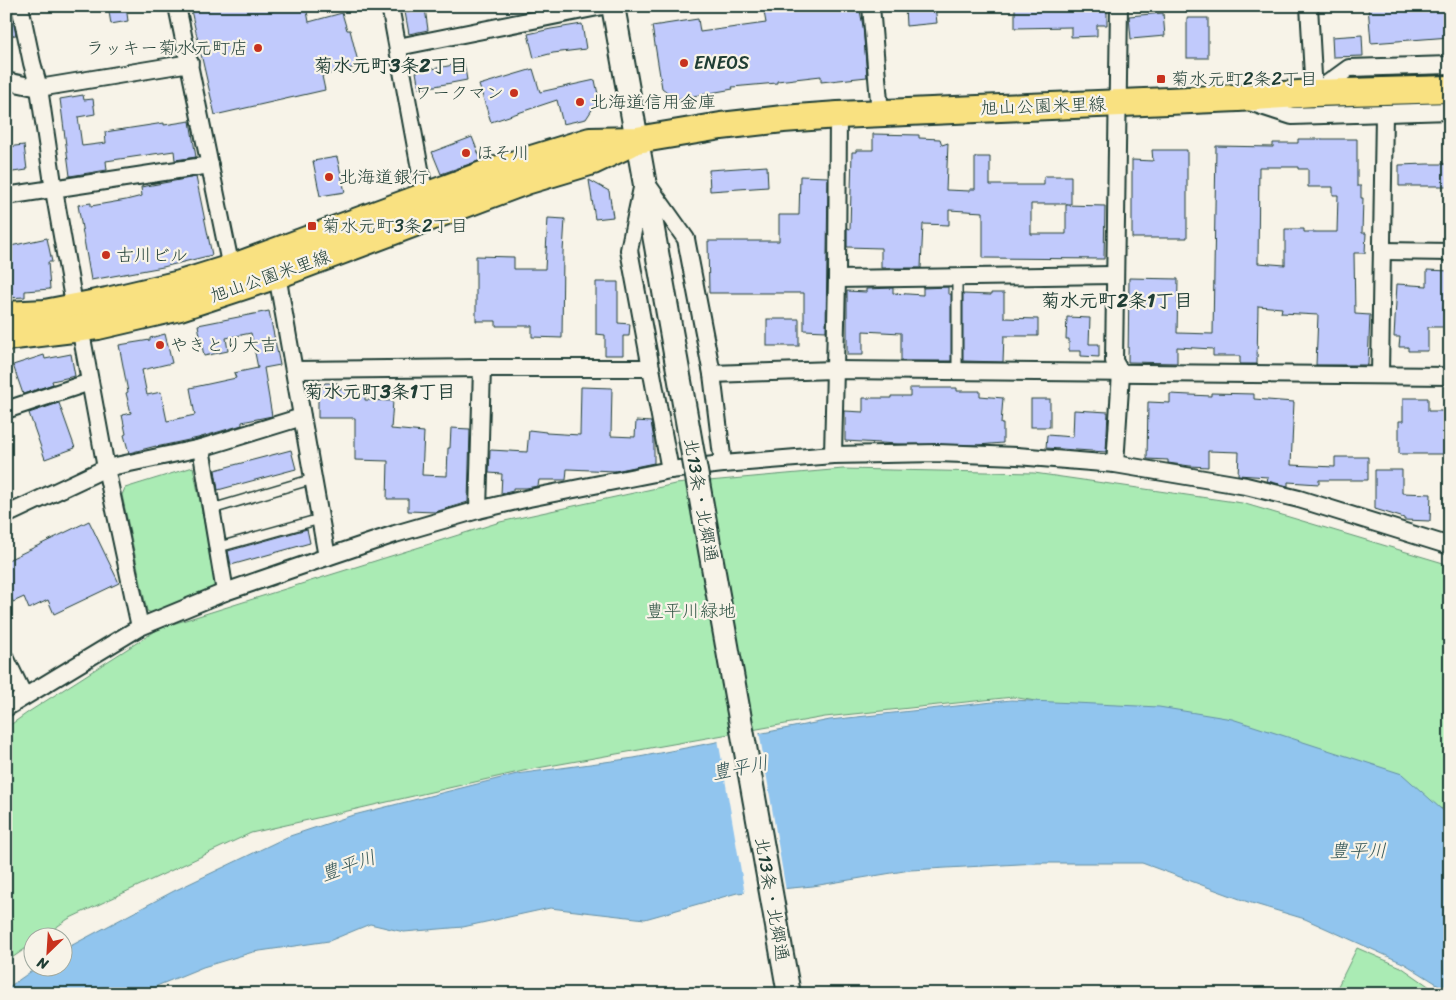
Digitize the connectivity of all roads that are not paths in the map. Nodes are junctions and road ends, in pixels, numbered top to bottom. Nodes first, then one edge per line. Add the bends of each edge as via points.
1 (20, 6) edge
2 (177, 6) edge
3 (390, 6) edge
4 (603, 6) edge
5 (613, 6) edge
6 (871, 6) edge
7 (1119, 6) edge
8 (1309, 6) edge
9 (398, 47) junction
10 (190, 63) junction
11 (1450, 65) edge
12 (6, 81) edge
13 (39, 88) junction
14 (1450, 89) edge
15 (1314, 93) junction
16 (1238, 98) junction
17 (1117, 103) junction
18 (1450, 111) edge
19 (880, 113) junction
20 (1384, 113) junction
21 (838, 115) junction
22 (637, 140) junction
23 (210, 165) junction
24 (644, 180) junction
25 (54, 190) junction
26 (6, 196) edge
27 (425, 196) junction
28 (1383, 250) junction
29 (1450, 252) edge
30 (231, 268) junction
31 (277, 275) junction
32 (1114, 275) junction
33 (957, 278) junction
34 (837, 279) junction
35 (6, 315) edge
36 (78, 317) junction
37 (6, 337) edge
38 (482, 368) junction
39 (651, 368) junction
40 (294, 370) junction
41 (834, 370) junction
42 (957, 372) junction
43 (1121, 373) junction
44 (712, 374) junction
45 (1380, 375) junction
46 (1450, 376) edge
47 (90, 382) junction
48 (6, 410) edge
49 (302, 417) junction
50 (201, 448) junction
51 (833, 455) junction
52 (723, 464) junction
53 (1114, 464) junction
54 (106, 468) junction
55 (670, 470) junction
56 (313, 480) junction
57 (212, 509) junction
58 (478, 510) junction
59 (6, 515) edge
60 (320, 519) junction
61 (1450, 546) edge
62 (219, 547) junction
63 (327, 557) junction
64 (225, 592) junction
65 (140, 627) junction
66 (6, 659) edge
67 (24, 696) junction
68 (6, 708) edge
69 (789, 994) edge

1 - 13 street
2 - 10 street
3 - 9 street
4 - 9 street
5 - 22 street, 北13条・北郷通
6 - 19 street
7 - 17 street
8 - 15 street
9 - 27 street
10 - 13 street
10 - 23 street
11 - 15 street via 1349,68
12 - 13 street
13 - 25 street
14 - 15 main road, 旭山公園米里線
15 - 16 main road, 旭山公園米里線
16 - 17 main road, 旭山公園米里線
16 - 20 street via 1292,116
17 - 19 main road, 旭山公園米里線
17 - 32 street
18 - 20 street
19 - 21 main road, 旭山公園米里線
20 - 28 street
21 - 22 main road, 旭山公園米里線 via 783,119
21 - 34 street
22 - 24 street, 北13条・北郷通
22 - 27 main road, 旭山公園米里線 via 590,141
22 - 31 main road, 旭山公園米里線 via 593,161 526,181
23 - 25 street
23 - 30 street
24 - 39 street via 629,250
24 - 44 street via 686,239
24 - 69 street, 北13条・北郷通, bridge
25 - 26 street
25 - 36 street
27 - 30 main road, 旭山公園米里線
28 - 29 street
28 - 45 street
30 - 36 main road, 旭山公園米里線
31 - 36 main road, 旭山公園米里線 via 180,307 98,326
31 - 40 street
32 - 33 street
32 - 43 street via 1114,361
33 - 34 street
33 - 42 lane
34 - 41 street
35 - 36 main road, 旭山公園米里線 via 45,313
36 - 37 main road, 旭山公園米里線 via 47,333
36 - 47 street
38 - 39 street
38 - 40 street
38 - 58 street
39 - 55 street
40 - 49 street
41 - 42 street
41 - 44 street
41 - 51 street
42 - 43 street
43 - 45 street
43 - 53 street
44 - 52 street
45 - 46 street
47 - 48 street
47 - 54 street
49 - 50 street
49 - 56 street
50 - 54 street
50 - 57 street
51 - 52 street
51 - 53 street via 937,453
52 - 55 street
53 - 61 street via 1246,486
54 - 59 street
54 - 65 street
55 - 58 street
56 - 57 lane
56 - 60 street
57 - 62 street
58 - 63 street
60 - 62 lane
60 - 63 street
62 - 64 street
63 - 64 street
64 - 65 street
65 - 67 street
66 - 67 street
67 - 68 street

